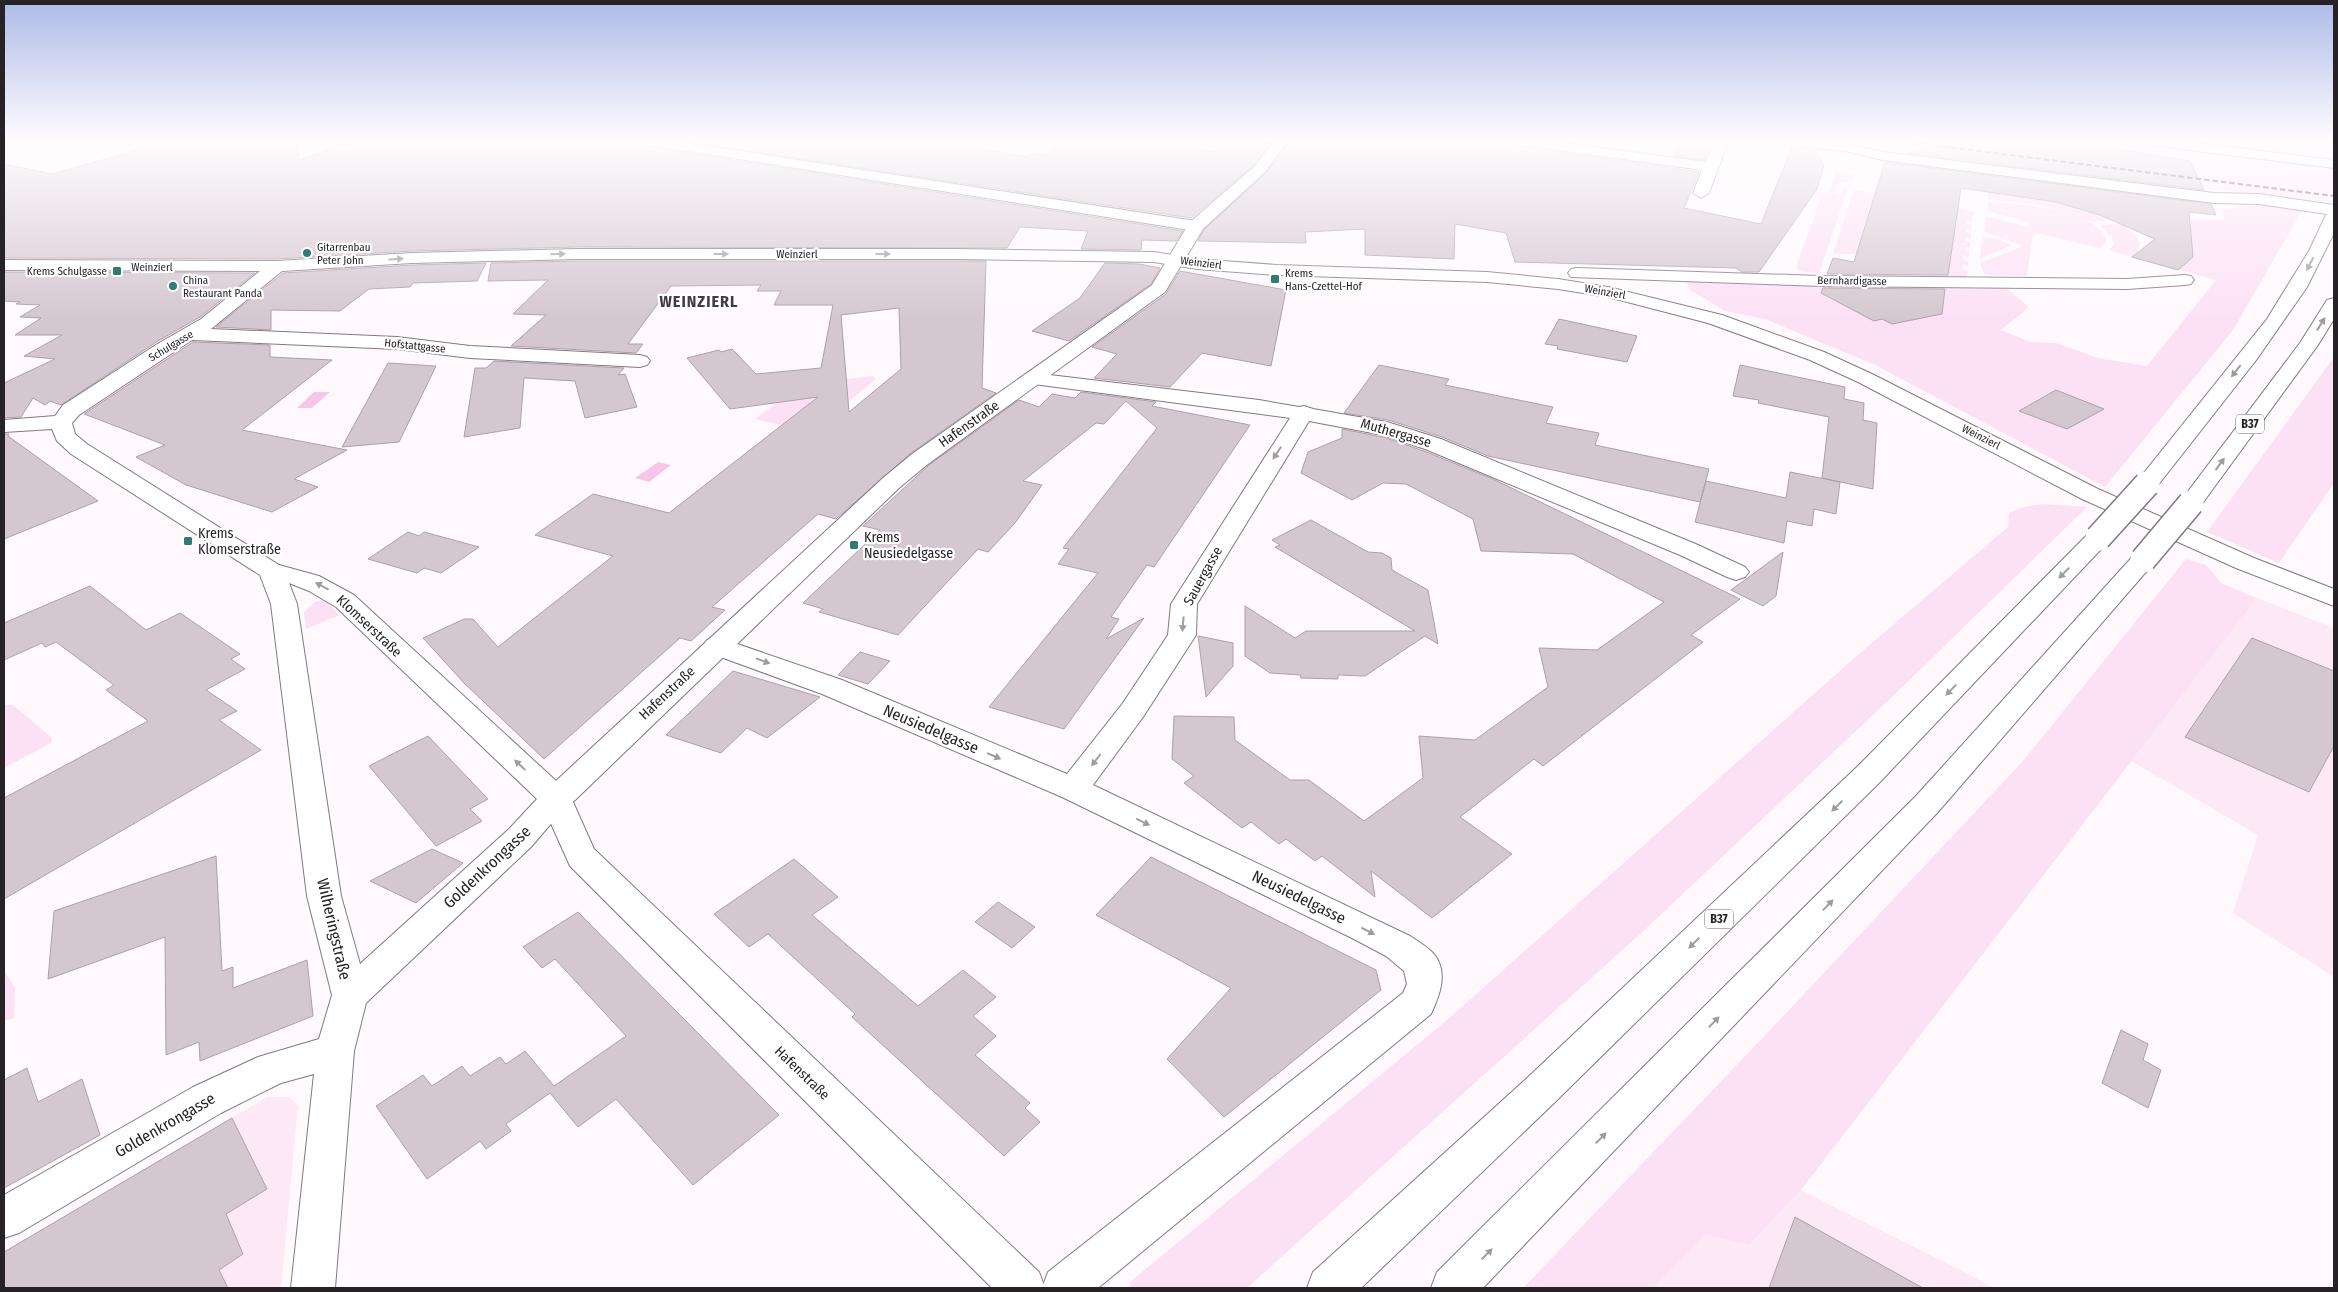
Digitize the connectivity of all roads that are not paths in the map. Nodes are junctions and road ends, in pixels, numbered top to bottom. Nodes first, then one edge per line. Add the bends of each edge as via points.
1 (1031, 200) edge
2 (1225, 200) edge
3 (2270, 200) edge
4 (2334, 215) edge
5 (1196, 226) junction
6 (1176, 260) junction
7 (4, 265) edge
8 (277, 266) junction
9 (1520, 279) junction
10 (2185, 280) dead end
11 (2334, 304) edge
12 (190, 334) junction
13 (640, 362) dead end
14 (1033, 379) junction
15 (1304, 412) junction
16 (62, 422) junction
17 (4, 426) edge
18 (271, 571) junction
19 (1736, 572) dead end
20 (2334, 598) edge
21 (717, 646) junction
22 (1073, 789) junction
23 (556, 799) junction
24 (350, 995) junction
25 (335, 1051) junction
26 (4, 1218) edge
27 (312, 1288) edge
28 (1023, 1288) edge
29 (1064, 1288) edge
30 (1329, 1288) edge
31 (1452, 1288) edge

1 - 5 street
2 - 5 street, Hafenstraße
3 - 4 street
4 -> 30 street, B37, bridge via 2306,274 2266,333 2147,484 2098,538 1869,774 1539,1092
5 - 6 street, Hafenstraße
8 -> 6 street, Weinzierl via 412,258 577,254 957,254
6 - 9 street, Weinzierl via 1277,270
6 - 14 street, Hafenstraße via 1159,288
7 - 8 street, Weinzierl
8 - 12 street, Schulgasse
9 - 10 street, Bernhardigasse via 1591,273 1884,282 2163,284
9 - 20 street, Weinzierl via 1660,303 1759,334 1864,378 2090,494 2245,564
31 -> 11 street, B37, bridge via 1927,804 2192,504 2308,345
12 - 13 street, Hofstattgasse via 397,343 470,352
12 - 16 street, Schulgasse via 71,410
14 - 15 street, Muthergasse
14 - 21 street, Hafenstraße via 891,482
15 - 19 street, Muthergasse via 1387,429 1434,444
15 -> 22 street, Sauergasse via 1184,604 1182,635 1133,710
16 - 17 street
16 - 18 street, Klomserstraße via 65,436 79,449
23 -> 18 street, Klomserstraße via 345,601 322,585
18 - 24 street, Wilheringstraße via 284,604 324,896
21 -> 22 street, Neusiedelgasse via 832,687
21 - 23 street, Hafenstraße
22 -> 29 street, Neusiedelgasse via 1398,946 1421,964 1425,984 1418,1003
23 - 24 street, Goldenkrongasse via 520,838
23 - 28 street, Hafenstraße via 582,857
24 - 25 street, Wilheringstraße
25 - 26 street, Goldenkrongasse via 272,1069 207,1100
25 - 27 street, Wilheringstraße

